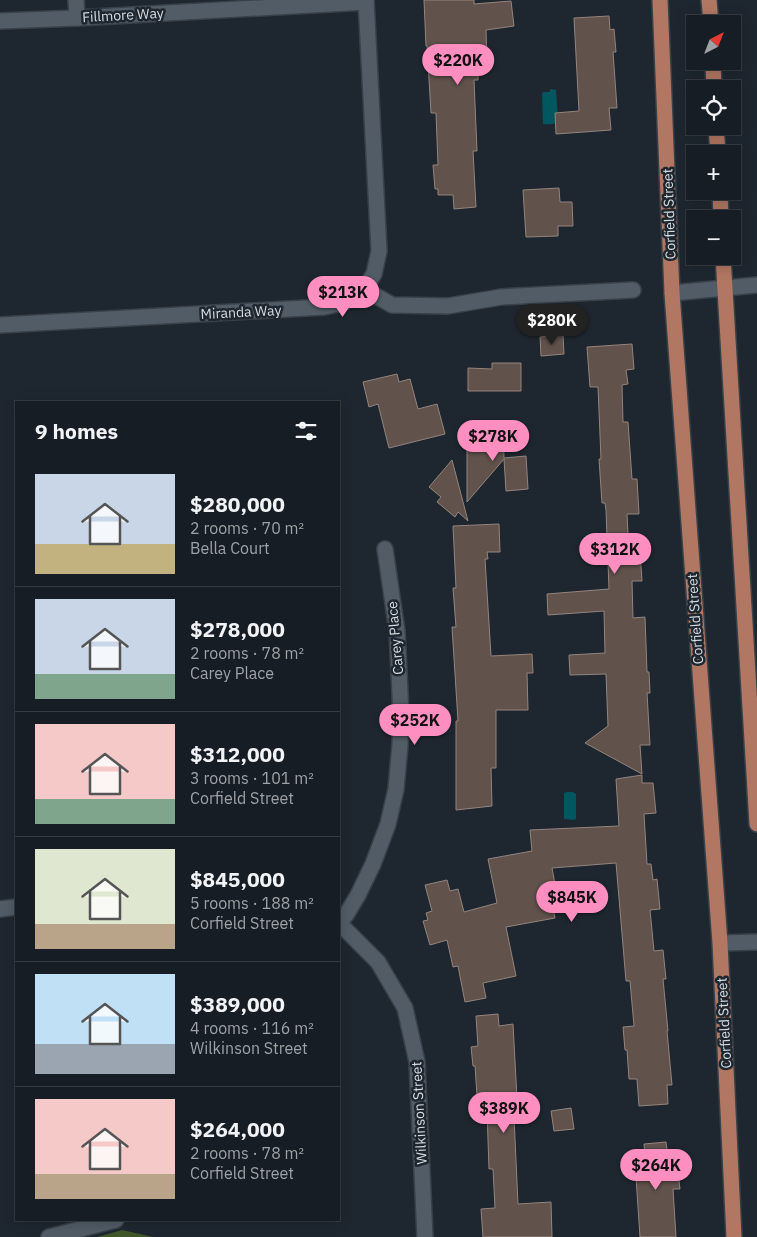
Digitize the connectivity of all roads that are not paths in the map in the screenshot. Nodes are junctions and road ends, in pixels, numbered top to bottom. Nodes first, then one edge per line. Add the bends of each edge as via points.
1 (76, 0) edge
2 (660, 0) edge
3 (710, 0) edge
4 (366, 1) edge
5 (711, 15) edge
6 (77, 18) junction
7 (0, 21) edge
8 (724, 265) edge
9 (757, 285) edge
10 (725, 288) junction
11 (364, 290) junction
12 (633, 290) dead end
13 (672, 293) junction
14 (0, 325) edge
15 (384, 550) dead end
16 (757, 824) edge
17 (15, 907) edge
18 (0, 909) edge
19 (340, 923) edge
20 (340, 925) edge
21 (757, 942) edge
22 (720, 943) junction
23 (112, 1221) edge
24 (49, 1237) edge
25 (425, 1237) edge
26 (734, 1237) edge

1 - 6 street
2 - 13 main road, Corfield Street
3 - 5 main road
4 - 6 street, Fillmore Way
4 - 11 street via 379,252 374,274
6 - 7 street, Fillmore Way
8 - 10 main road
9 - 10 street
10 - 13 street
10 - 16 main road
11 - 12 street via 392,305 448,306 501,296
11 - 14 street, Miranda Way via 343,303 324,307
13 - 22 main road, Corfield Street
15 - 19 street, Carey Place via 397,631 400,745 396,789 388,824 373,864
17 - 18 street
20 - 25 street, Wilkinson Street via 378,962 405,1008 417,1062
21 - 22 street
22 - 26 main road, Corfield Street
23 - 24 street

